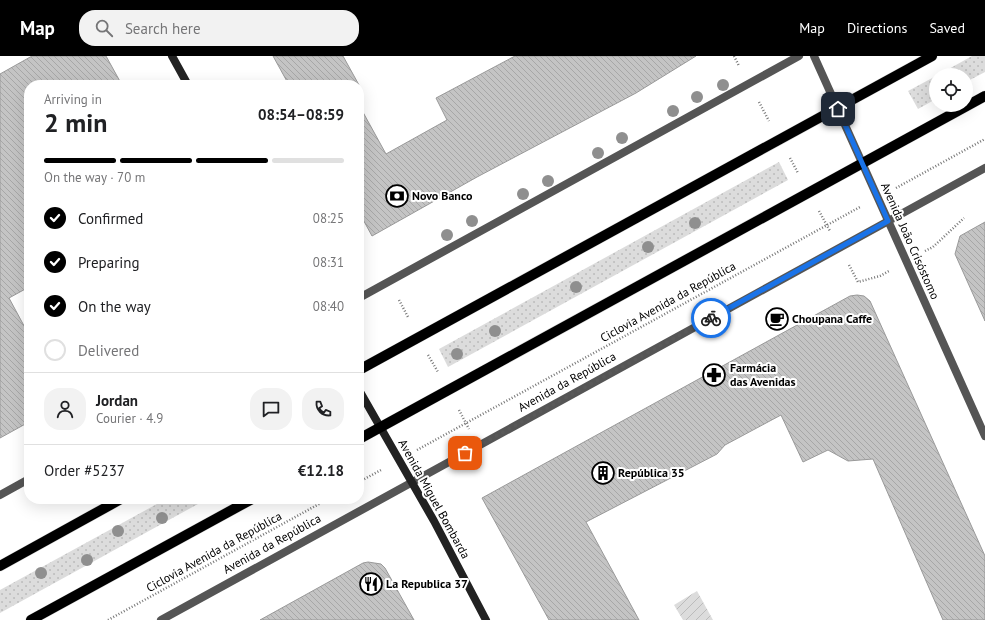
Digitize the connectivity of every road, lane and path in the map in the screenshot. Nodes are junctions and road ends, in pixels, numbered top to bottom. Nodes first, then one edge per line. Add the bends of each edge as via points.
1 (172, 56) edge
2 (734, 56) edge
3 (799, 56) edge
4 (814, 56) edge
5 (932, 56) edge
6 (185, 80) edge
7 (749, 83) junction
8 (985, 96) edge
9 (838, 109) junction
10 (985, 138) edge
11 (780, 140) junction
12 (863, 164) junction
13 (985, 168) edge
14 (809, 193) junction
15 (877, 198) junction
16 (888, 221) junction
17 (827, 225) junction
18 (839, 248) junction
19 (858, 282) dead end
20 (395, 294) dead end
21 (364, 295) edge
22 (408, 317) dead end
23 (428, 355) dead end
24 (364, 367) edge
25 (438, 372) dead end
26 (364, 399) edge
27 (459, 410) dead end
28 (466, 424) junction
29 (380, 427) junction
30 (471, 433) dead end
31 (364, 436) edge
32 (985, 436) edge
33 (398, 460) junction
34 (364, 479) edge
35 (24, 482) edge
36 (411, 482) junction
37 (0, 495) edge
38 (112, 504) edge
39 (243, 504) edge
40 (319, 504) edge
41 (0, 566) edge
42 (31, 620) edge
43 (108, 620) edge
44 (161, 620) edge
45 (486, 620) edge

1 - 6 street
2 - 7 path
3 - 7 street
4 - 9 street, Avenida João Crisóstomo
5 - 9 main road
7 - 11 path
7 - 21 street
8 - 12 main road
9 - 11 main road
9 - 12 street, Avenida João Crisóstomo
10 - 15 path, Ciclovia Avenida da República
11 - 14 path
11 - 24 main road
12 - 14 main road
12 - 15 street, Avenida João Crisóstomo
13 - 16 street, Avenida da República
14 - 17 path
14 - 29 main road
15 - 16 street, Avenida João Crisóstomo
15 - 17 path, Ciclovia Avenida da República
16 - 18 street, Avenida da República
16 - 32 street, Avenida João Crisóstomo
17 - 18 path
17 - 28 path, Ciclovia Avenida da República
18 - 19 path
18 - 36 street, Avenida da República
20 - 22 path
23 - 25 path
26 - 29 street, Avenida Miguel Bombarda
27 - 28 path
28 - 30 path
28 - 33 path, Ciclovia Avenida da República
29 - 31 main road
29 - 33 street, Avenida Miguel Bombarda
33 - 34 path, Ciclovia Avenida da República
33 - 36 street, Avenida Miguel Bombarda
35 - 37 street
36 - 44 street, Avenida da República
36 - 45 street, Avenida Miguel Bombarda
38 - 41 main road
39 - 42 main road
40 - 43 path, Ciclovia Avenida da República

